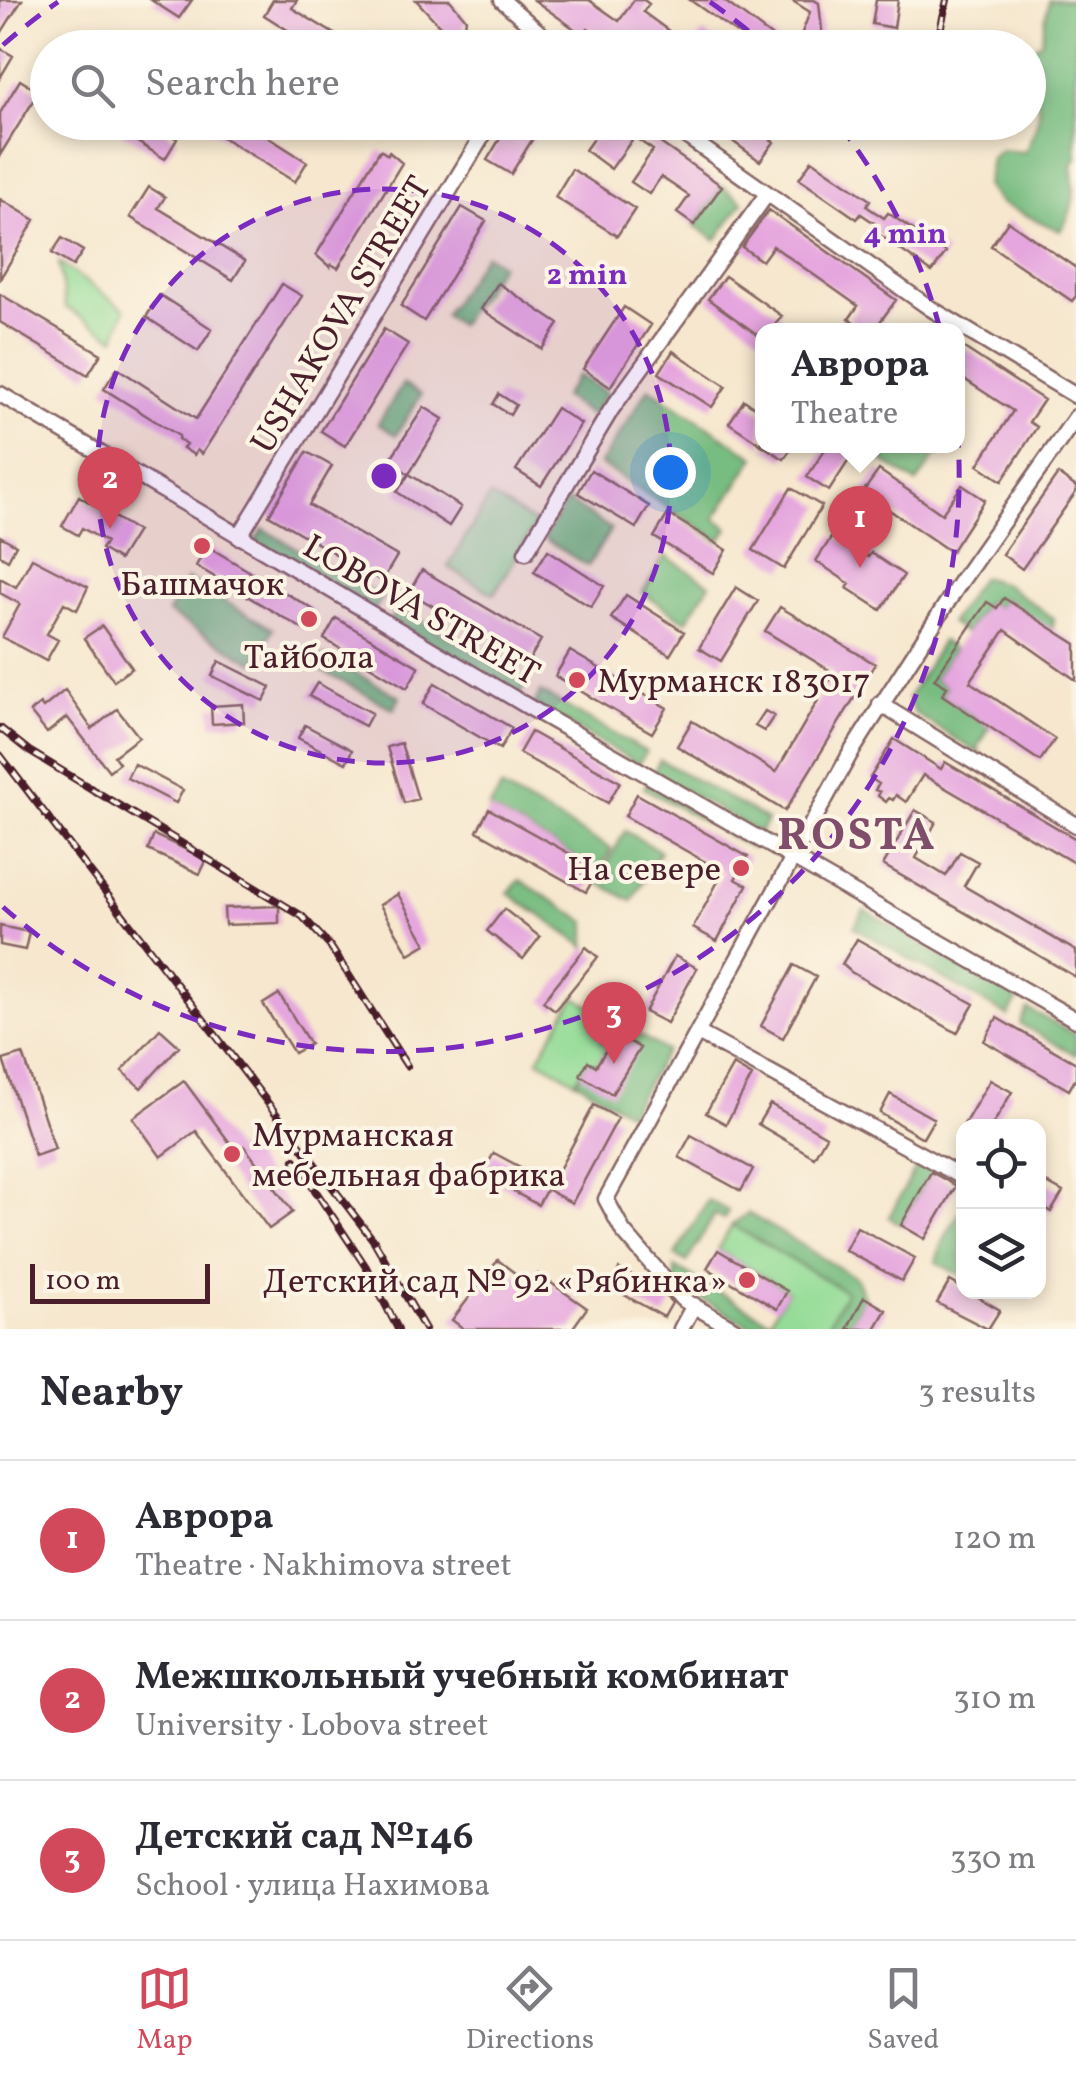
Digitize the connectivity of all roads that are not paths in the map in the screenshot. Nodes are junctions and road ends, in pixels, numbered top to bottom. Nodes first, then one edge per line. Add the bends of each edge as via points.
1 (502, 0) edge
2 (529, 30) edge
3 (480, 140) edge
4 (691, 140) edge
5 (767, 194) junction
6 (955, 323) edge
7 (965, 329) edge
8 (0, 394) edge
9 (1076, 396) edge
10 (1076, 417) edge
11 (239, 537) junction
12 (526, 552) dead end
13 (880, 704) junction
14 (1076, 825) edge
15 (793, 856) junction
16 (1076, 1020) edge
17 (698, 1033) junction
18 (956, 1174) edge
19 (694, 1305) junction
20 (681, 1329) edge
21 (734, 1329) edge

1 - 2 street
3 - 11 street, USHAKOVA STREET
4 - 5 street
5 - 6 street
5 - 12 street via 611,410
7 - 9 street
8 - 11 street, LOBOVA STREET
10 - 13 street
11 - 15 street, LOBOVA STREET
13 - 14 street
13 - 15 street
15 - 16 street, LOBOVA STREET
15 - 17 street
17 - 18 street
17 - 19 street via 606,1199 623,1230
19 - 20 street
19 - 21 street

